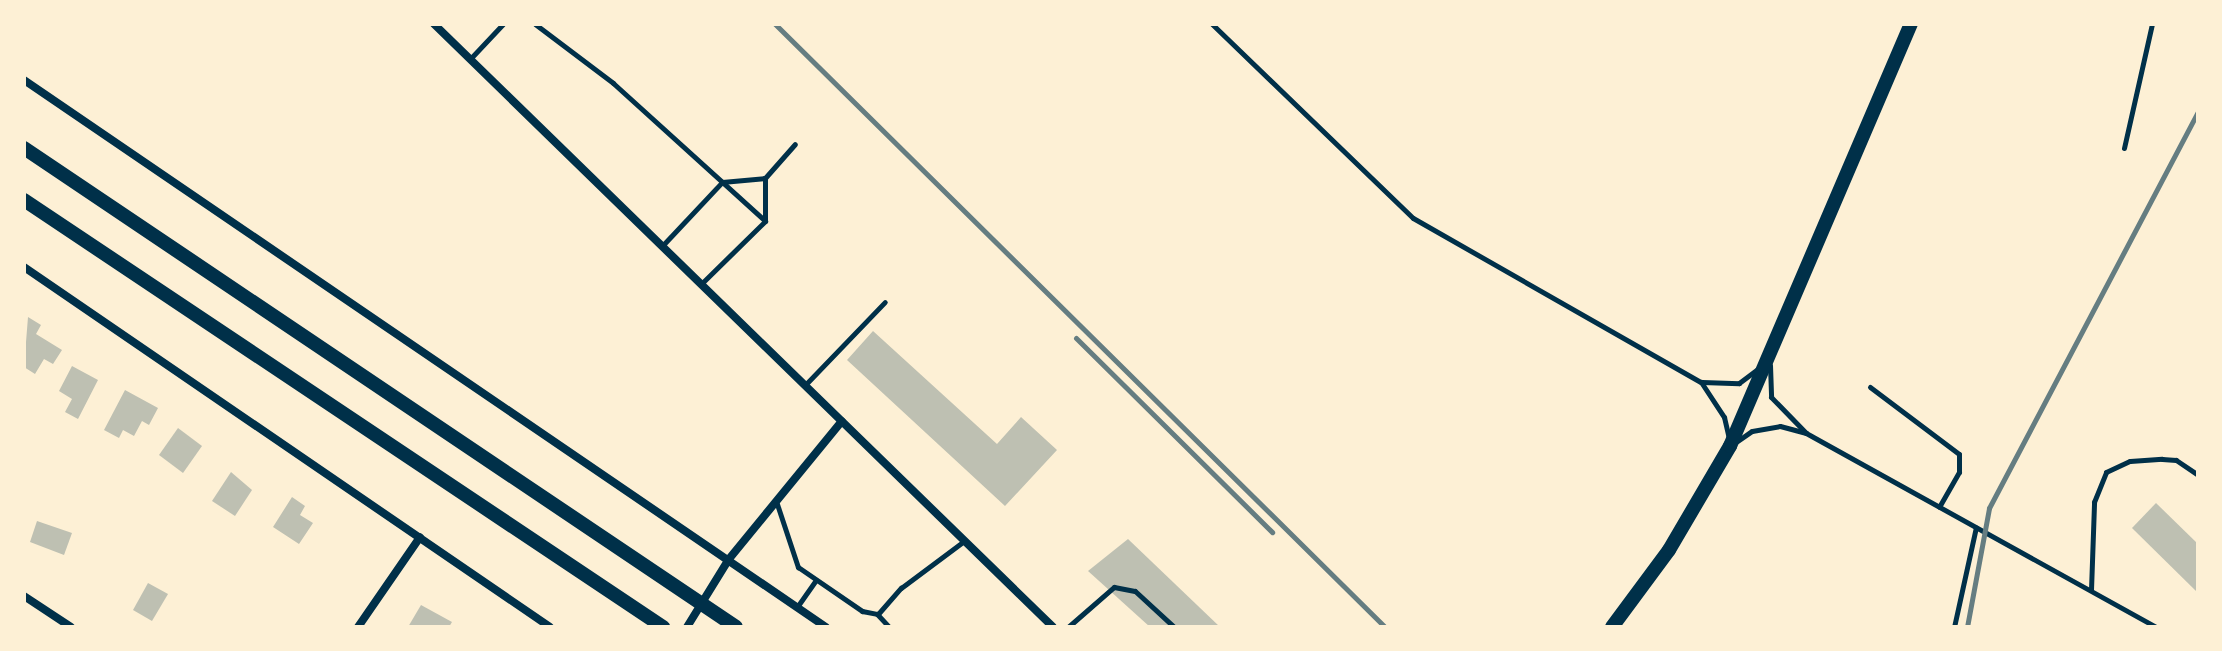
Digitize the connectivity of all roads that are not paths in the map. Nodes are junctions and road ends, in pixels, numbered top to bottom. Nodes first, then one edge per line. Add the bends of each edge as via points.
1 (434, 24) edge
2 (503, 24) edge
3 (535, 24) edge
4 (1212, 24) edge
5 (1911, 24) edge
6 (2152, 24) edge
7 (470, 59) junction
8 (24, 80) edge
9 (795, 144) dead end
10 (24, 148) edge
11 (2124, 148) dead end
12 (765, 178) junction
13 (722, 182) junction
14 (24, 200) edge
15 (765, 221) junction
16 (661, 247) junction
17 (24, 267) edge
18 (700, 285) junction
19 (885, 302) dead end
20 (1769, 360) junction
21 (1701, 382) junction
22 (805, 385) junction
23 (1870, 387) dead end
24 (842, 421) junction
25 (1806, 433) junction
26 (1730, 446) junction
27 (2198, 475) edge
28 (776, 501) junction
29 (1939, 507) junction
30 (1976, 527) junction
31 (420, 537) junction
32 (965, 540) junction
33 (729, 559) junction
34 (816, 580) junction
35 (2091, 590) junction
36 (24, 596) edge
37 (703, 603) junction
38 (797, 607) junction
39 (877, 614) junction
40 (71, 627) edge
41 (358, 627) edge
42 (550, 627) edge
43 (663, 627) edge
44 (687, 627) edge
45 (736, 627) edge
46 (826, 627) edge
47 (889, 627) edge
48 (1053, 627) edge
49 (1068, 627) edge
50 (1174, 627) edge
51 (1612, 627) edge
52 (1954, 627) edge
53 (2156, 627) edge

1 - 7 street
2 - 7 lane
3 - 13 lane via 613,83
4 - 21 lane via 1413,218
5 - 20 main road
6 - 11 lane
7 - 16 street
8 - 33 street
9 - 12 lane
10 - 37 main road
12 - 13 lane
12 - 15 lane
13 - 15 lane
13 - 16 lane
14 - 43 main road
15 - 18 lane
16 - 18 street
17 - 31 street
18 - 22 street
19 - 22 lane
20 - 21 lane via 1739,383
20 - 25 lane via 1771,397
20 - 26 main road
21 - 26 lane via 1724,417
22 - 24 street
23 - 29 lane via 1959,454 1959,472
24 - 28 street
24 - 32 street
25 - 26 lane via 1780,426 1752,431
25 - 29 lane
26 - 51 main road via 1669,550
27 - 35 lane via 2176,460 2162,459 2130,461 2106,472 2094,502
28 - 33 street
28 - 34 lane via 789,527 791,557
29 - 30 lane
30 - 35 lane
30 - 52 lane
31 - 41 street
31 - 42 street
32 - 39 lane via 901,588
32 - 48 street
33 - 37 street
33 - 38 street
34 - 38 lane
34 - 39 lane via 862,611
35 - 53 lane
36 - 40 street
37 - 44 street
37 - 45 main road
38 - 46 street
39 - 47 lane
49 - 50 lane via 1114,587 1135,591

